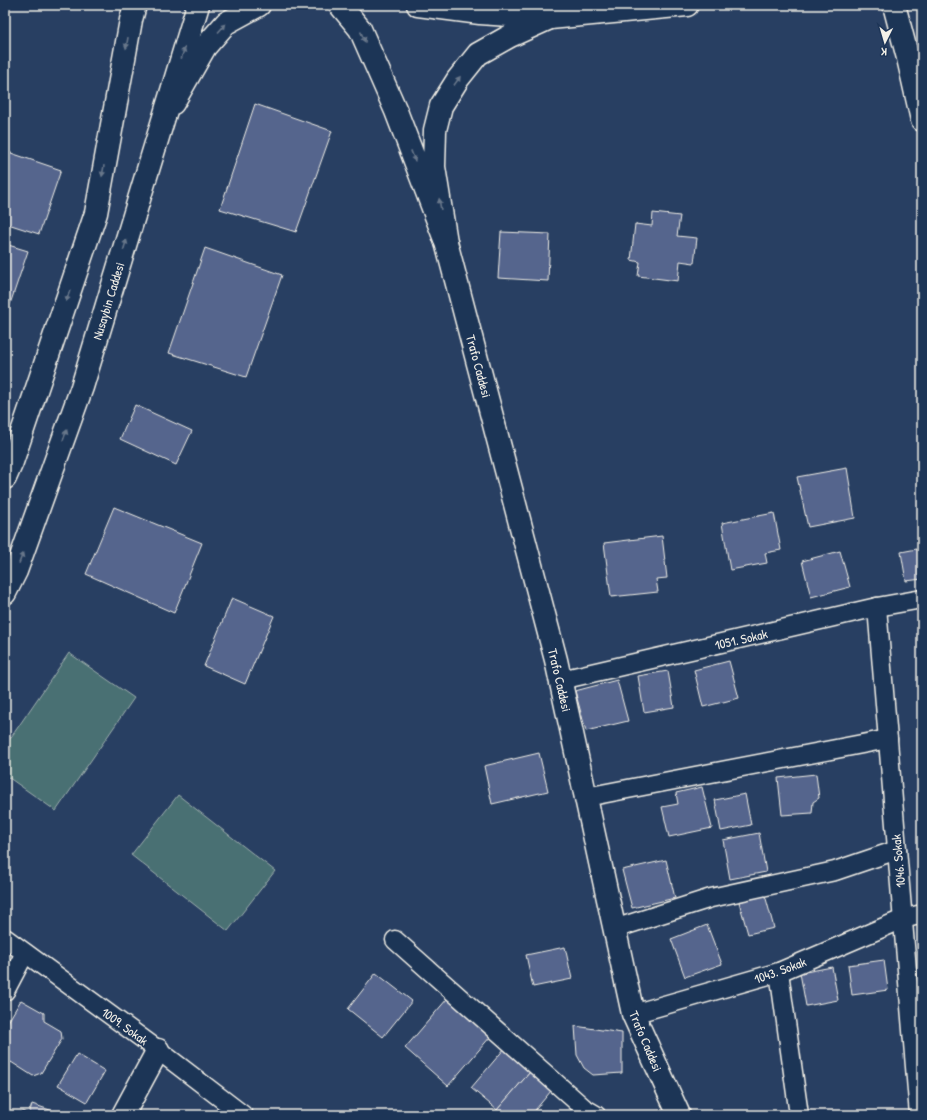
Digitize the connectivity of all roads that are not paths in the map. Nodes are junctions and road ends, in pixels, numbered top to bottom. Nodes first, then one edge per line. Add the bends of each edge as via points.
1 (198, 5) edge
2 (259, 5) edge
3 (340, 5) edge
4 (418, 5) edge
5 (687, 5) edge
6 (894, 5) edge
7 (133, 10) edge
8 (550, 18) junction
9 (163, 120) junction
10 (922, 120) edge
11 (446, 242) junction
12 (5, 478) edge
13 (5, 593) edge
14 (922, 599) edge
15 (877, 608) junction
16 (561, 680) junction
17 (888, 739) junction
18 (586, 797) junction
19 (897, 850) junction
20 (922, 914) edge
21 (903, 919) junction
22 (614, 928) junction
23 (5, 938) edge
24 (395, 940) dead end
25 (24, 953) junction
26 (780, 972) junction
27 (5, 991) edge
28 (633, 1014) junction
29 (158, 1050) junction
30 (123, 1115) edge
31 (243, 1115) edge
32 (596, 1115) edge
33 (679, 1115) edge
34 (799, 1115) edge
35 (919, 1115) edge

9 -> 1 street, Nusaybin Caddesi
9 -> 2 street via 205,47 226,23
3 -> 11 street via 360,30 366,43 396,111
4 - 8 street
5 - 8 street
6 - 10 street
7 -> 12 street via 96,213
11 -> 8 street via 434,167 435,130 441,106 478,54
13 -> 9 street, Nusaybin Caddesi via 16,571 82,388
11 - 16 street, Trafo Caddesi
14 - 15 street, 1051. Sokak
15 - 16 street, 1051. Sokak
15 - 17 street, 1046. Sokak
16 - 18 street, Trafo Caddesi
17 - 18 street
17 - 19 street, 1046. Sokak
18 - 22 street, Trafo Caddesi
19 - 21 street, 1046. Sokak
19 - 22 street via 835,871 711,898
20 - 21 street, 1043. Sokak
21 - 26 street, 1043. Sokak
21 - 35 street, 1046. Sokak
22 - 28 street, Trafo Caddesi
23 - 25 street, 1009. Sokak
24 - 32 street via 584,1108
25 - 27 street
25 - 29 street, 1009. Sokak
26 - 28 street, 1043. Sokak
26 - 34 street
28 - 33 street, Trafo Caddesi
29 - 30 street
29 - 31 street, 1009. Sokak

